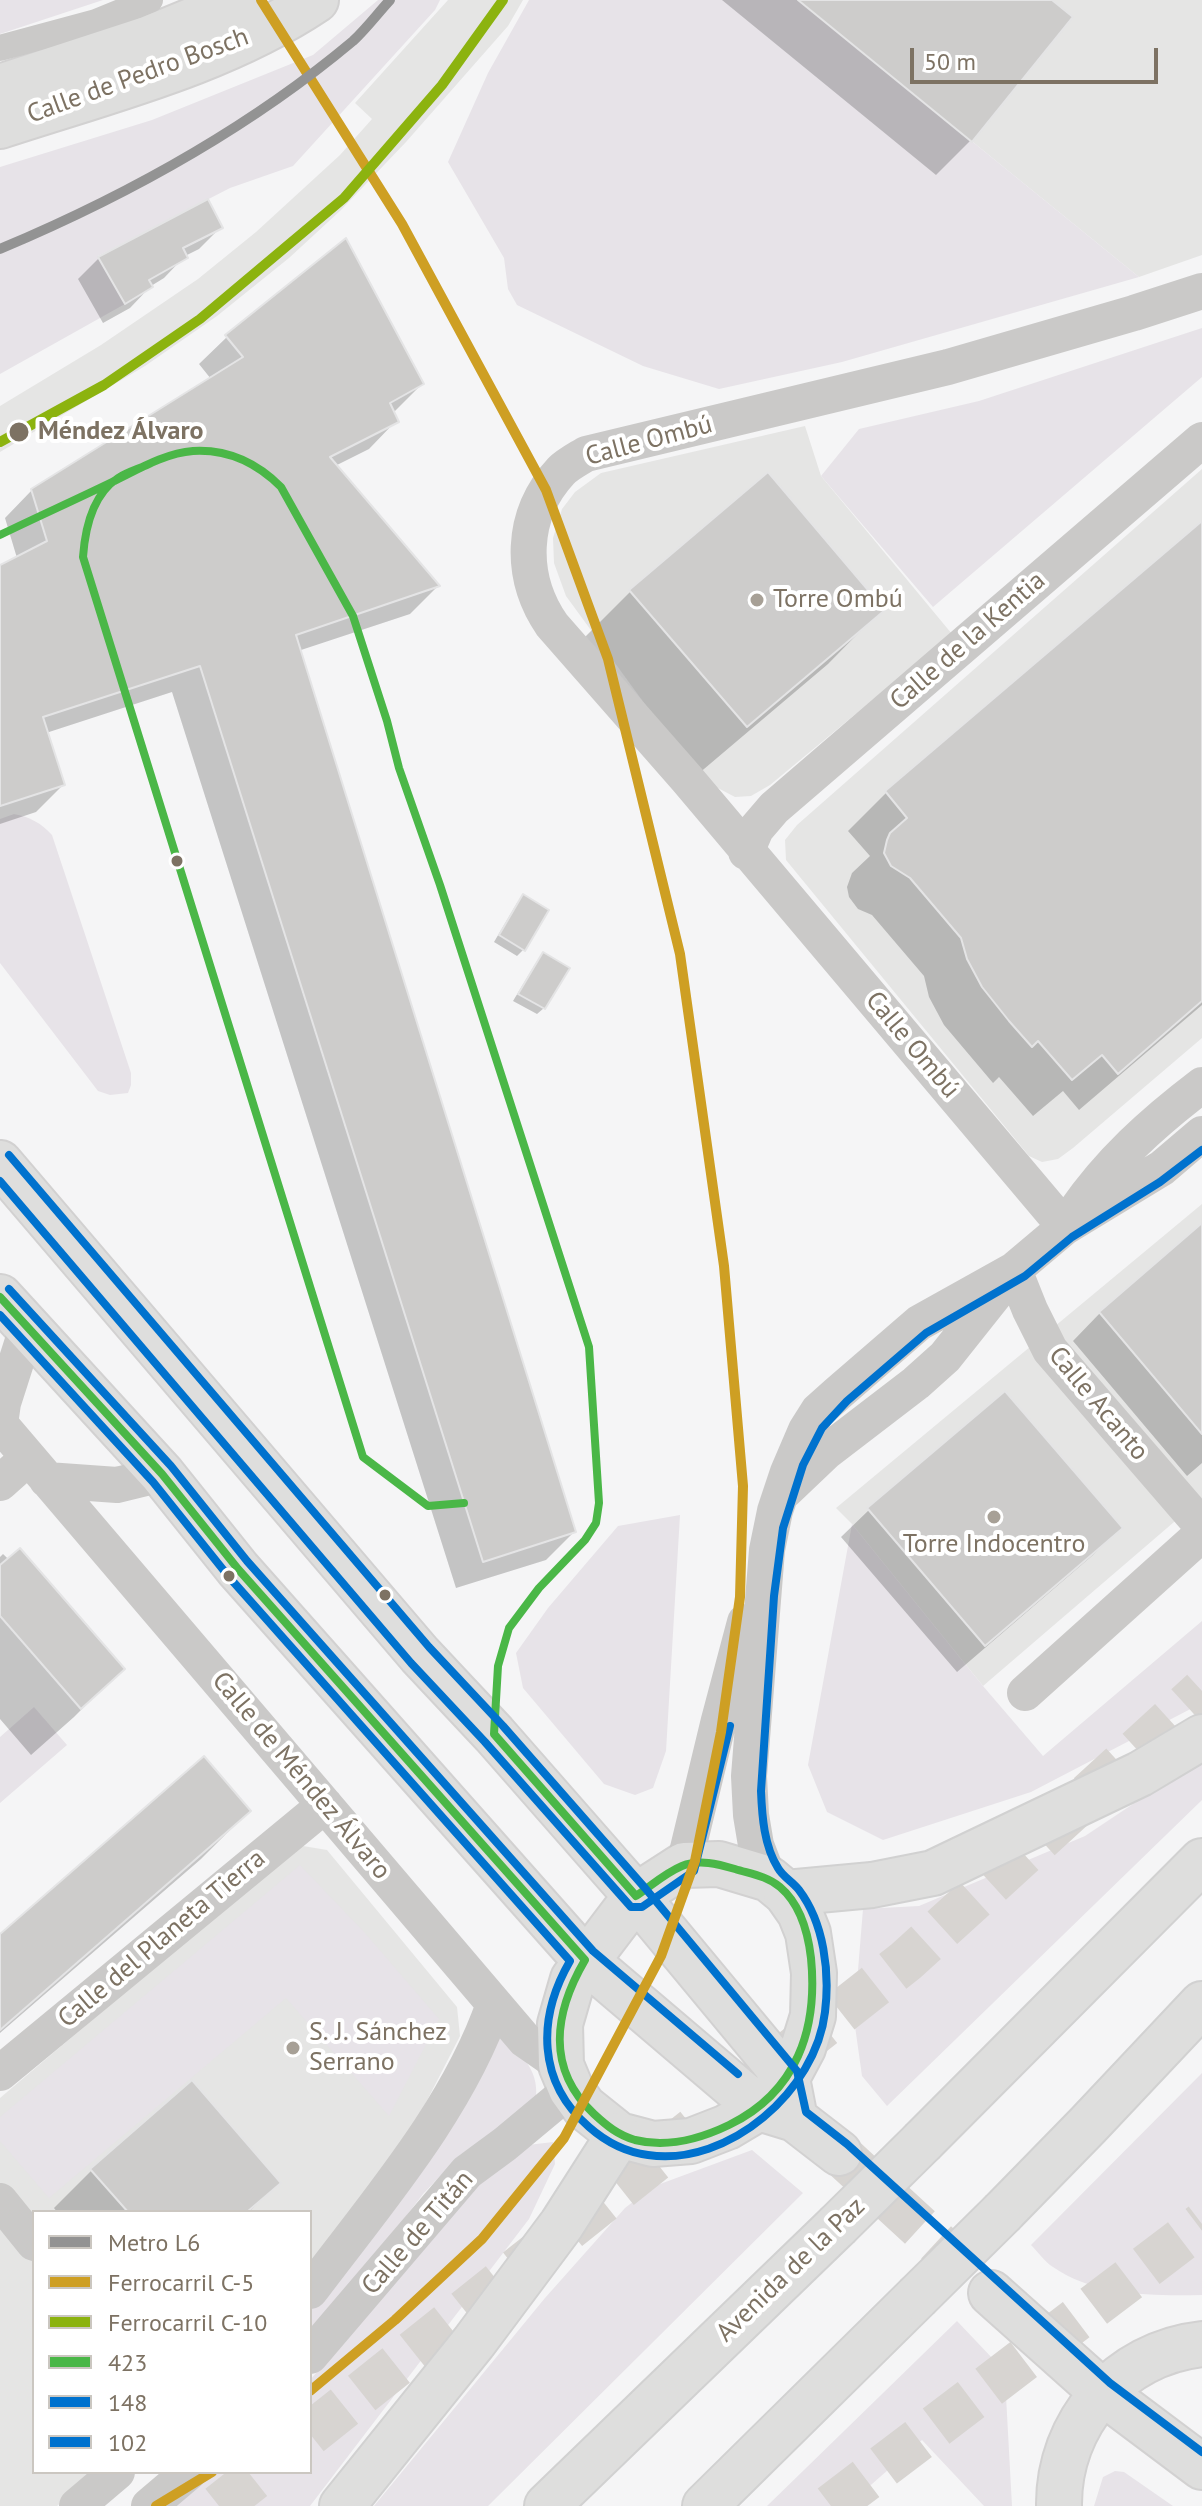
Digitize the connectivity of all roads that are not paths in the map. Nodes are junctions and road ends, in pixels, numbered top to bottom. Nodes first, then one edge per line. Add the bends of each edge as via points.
1 (150, 0) edge
2 (242, 0) edge
3 (316, 0) edge
4 (0, 48) edge
5 (0, 87) edge
6 (0, 126) edge
7 (1202, 291) edge
8 (1202, 440) edge
9 (746, 852) junction
10 (1202, 1085) edge
11 (1202, 1134) edge
12 (0, 1163) edge
13 (1065, 1227) junction
14 (1014, 1270) junction
15 (13, 1312) edge
16 (0, 1424) edge
17 (38, 1469) junction
18 (162, 1474) junction
19 (0, 1483) edge
20 (1202, 1526) edge
21 (1202, 1534) edge
22 (767, 1550) junction
23 (1025, 1693) dead end
24 (1202, 1737) edge
25 (325, 1805) junction
26 (1202, 1861) edge
27 (684, 1865) junction
28 (778, 1886) junction
29 (636, 1896) junction
30 (585, 1960) junction
31 (494, 2004) junction
32 (1202, 2004) edge
33 (0, 2073) edge
34 (566, 2077) junction
35 (780, 2101) junction
36 (619, 2135) junction
37 (839, 2153) tunnel mouth
38 (0, 2201) edge
39 (32, 2241) edge
40 (312, 2288) edge
41 (991, 2293) tunnel mouth
42 (1202, 2344) edge
43 (312, 2354) edge
44 (1102, 2392) junction
45 (1202, 2467) edge
46 (115, 2474) edge
47 (187, 2474) edge
48 (77, 2506) edge
49 (149, 2506) edge
50 (342, 2506) edge
51 (547, 2506) edge
52 (705, 2506) edge
53 (1059, 2506) edge

1 - 4 street via 96,22
2 - 5 main road, Calle de Pedro Bosch via 147,39
3 - 6 main road, Calle de Pedro Bosch via 223,50
7 - 9 street, Calle Ombú via 948,367 586,454 563,468 539,503 533,525 528,560 539,606
8 - 9 street, Calle de la Kentia via 774,808
9 - 13 street, Calle Ombú
10 - 13 street via 1120,1154
11 - 13 street via 1162,1168
12 - 29 main road, Calle de Méndez Álvaro via 420,1655
13 - 14 street
14 - 20 street, Calle Acanto via 1050,1350
14 - 22 street via 945,1357 781,1495
15 - 16 street, Calle de Méndez Álvaro
15 - 18 main road, Calle de Méndez Álvaro
16 - 17 street, Calle de Méndez Álvaro
17 - 18 street via 117,1485
17 - 19 street
17 - 25 street, Calle de Méndez Álvaro
18 - 30 main road, Calle de Méndez Álvaro via 238,1569
21 - 23 street
22 - 27 street
22 - 28 street via 749,1776 756,1845
24 - 28 main road via 1140,1774 933,1873 872,1885
25 - 31 street, Calle de Méndez Álvaro
25 - 33 street, Calle del Planeta Tierra
26 - 51 main road, Avenida de la Paz, bridge
27 - 28 main road via 719,1864
27 - 29 main road
28 - 35 main road via 800,1913 814,1973 813,2016
29 - 30 main road
29 - 35 main road, Calle de Méndez Álvaro
30 - 34 main road via 573,1979 560,2024
30 - 35 main road, Calle de Méndez Álvaro
31 - 34 street, Calle de Méndez Álvaro
31 - 40 street, Calle de Titán via 484,2033 429,2132
32 - 52 main road, bridge via 1003,2212
34 - 36 main road, Calle de Méndez Álvaro via 584,2107
34 - 43 street, Calle de Titán via 505,2144 467,2172
35 - 36 main road, Calle de Méndez Álvaro via 691,2141 653,2144
35 - 37 main road, Calle de Méndez Álvaro
36 - 50 main road via 562,2224 474,2342
38 - 39 street
41 - 44 main road
42 - 44 main road via 1179,2347 1129,2369
44 - 45 main road
44 - 53 main road via 1073,2435 1059,2483
46 - 48 street
47 - 49 street

